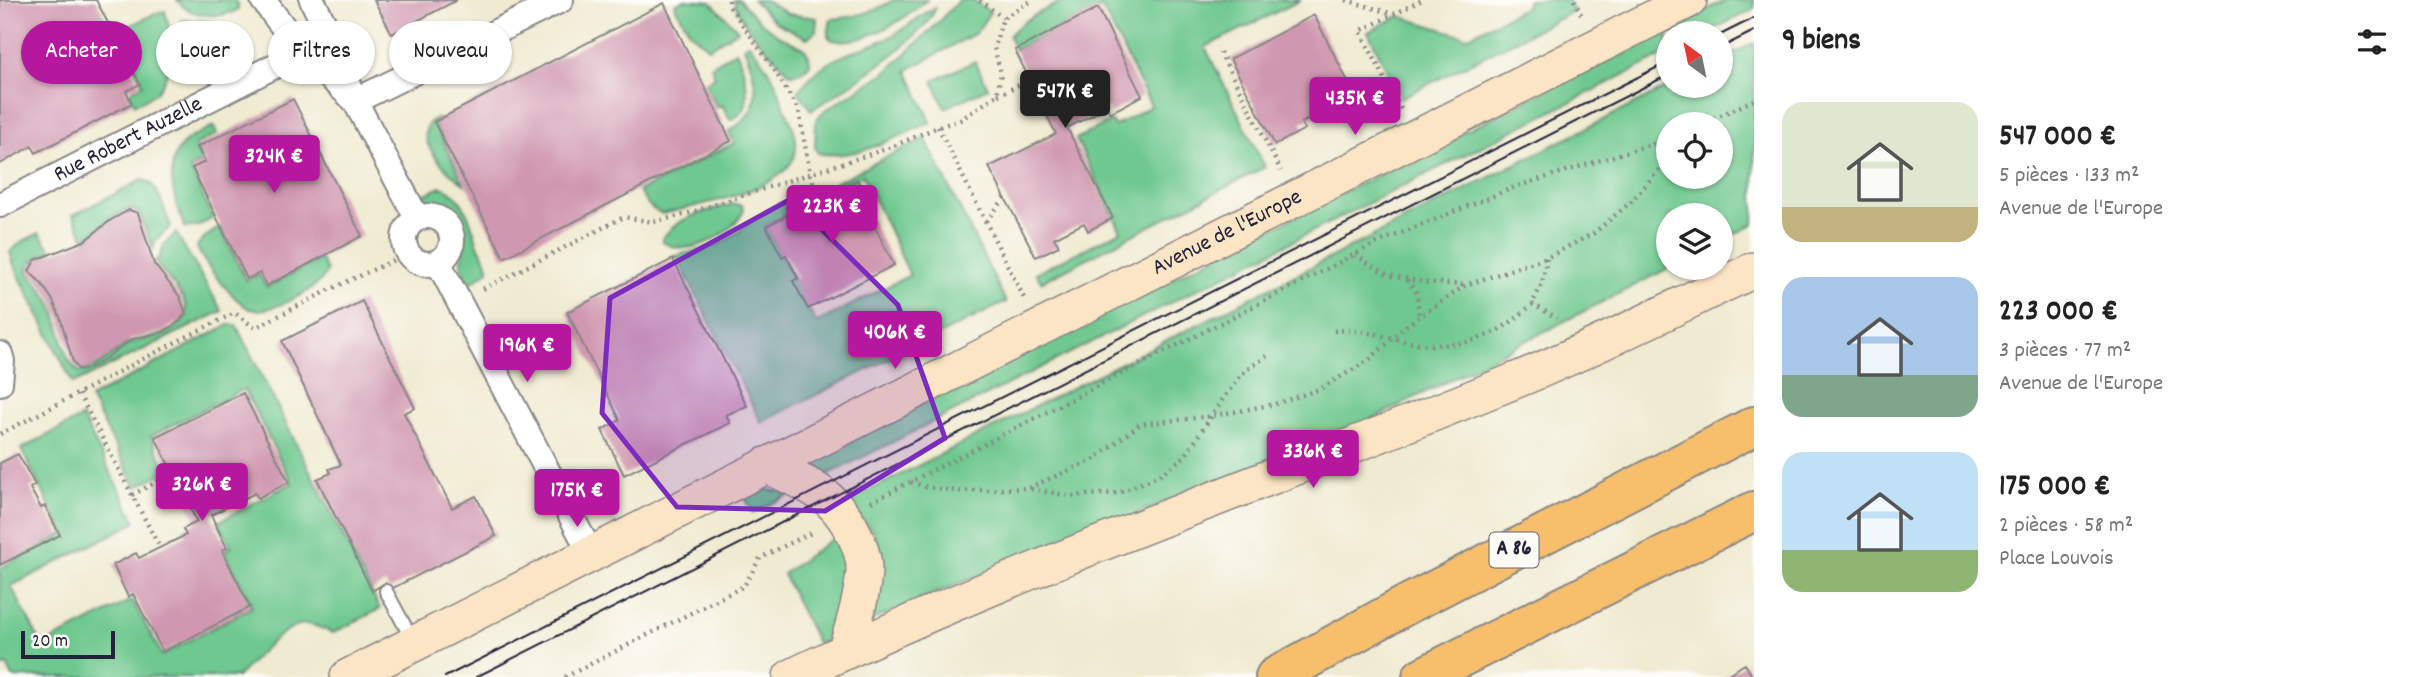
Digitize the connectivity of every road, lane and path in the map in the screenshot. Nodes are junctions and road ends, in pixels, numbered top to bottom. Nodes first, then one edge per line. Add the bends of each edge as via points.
1 (263, 0) edge
2 (312, 0) edge
3 (561, 0) edge
4 (729, 0) edge
5 (980, 0) edge
6 (1033, 0) edge
7 (1346, 0) edge
8 (1422, 0) edge
9 (1689, 0) edge
10 (1394, 14) junction
11 (1003, 18) junction
12 (279, 21) edge
13 (322, 21) edge
14 (1220, 52) dead end
15 (268, 69) edge
16 (1030, 80) dead end
17 (337, 84) edge
18 (349, 84) edge
19 (997, 95) junction
20 (1754, 100) edge
21 (355, 101) junction
22 (1728, 112) edge
23 (938, 127) junction
24 (1416, 138) junction
25 (1656, 143) edge
26 (1656, 173) edge
27 (810, 174) junction
28 (1005, 198) dead end
29 (1296, 199) junction
30 (822, 204) dead end
31 (0, 205) edge
32 (417, 218) junction
33 (986, 221) junction
34 (407, 254) junction
35 (1354, 254) junction
36 (1548, 257) junction
37 (438, 262) junction
38 (1754, 270) edge
39 (1407, 279) junction
40 (1466, 285) junction
41 (458, 302) junction
42 (1532, 304) junction
43 (1419, 316) junction
44 (1557, 318) dead end
45 (1040, 329) junction
46 (1334, 331) dead end
47 (1393, 337) junction
48 (0, 354) edge
49 (1267, 356) dead end
50 (0, 383) edge
51 (79, 394) junction
52 (1212, 416) junction
53 (1754, 426) edge
54 (0, 434) edge
55 (766, 465) junction
56 (173, 473) dead end
57 (910, 481) junction
58 (1028, 488) junction
59 (132, 495) junction
60 (1754, 511) edge
61 (844, 517) junction
62 (160, 548) dead end
63 (591, 554) junction
64 (386, 591) dead end
65 (414, 643) junction
66 (846, 650) junction
67 (348, 677) edge
68 (408, 677) edge
69 (565, 677) edge
70 (790, 677) edge
71 (1275, 677) edge
72 (1422, 677) edge

1 - 12 street
2 - 13 street
3 - 21 street
4 - 27 path via 799,111
5 - 11 path
6 - 11 path
7 - 10 path
8 - 10 path
9 - 24 main road, Avenue de l'Europe
10 - 24 path via 1360,31
11 - 19 path via 994,48 1001,73
14 - 29 path
15 - 31 street, Rue Robert Auzelle
16 - 19 path
17 - 21 street
18 - 21 street
19 - 23 path via 960,120
20 - 22 path
21 - 32 street
23 - 27 path
23 - 33 path
24 - 29 main road, Avenue de l'Europe
25 - 35 path via 1515,187
26 - 36 path via 1632,202 1594,233
27 - 30 path
27 - 41 path via 653,222 624,217
28 - 33 path
29 - 45 main road, Avenue de l'Europe
32 - 34 street via 405,230
32 - 37 street via 432,216 450,230 452,245
33 - 45 path
34 - 37 street via 421,264
34 - 51 path via 255,328 235,313
35 - 39 path via 1388,275
35 - 57 path
36 - 40 path
36 - 42 path
37 - 41 street
38 - 66 main road via 1517,380 1028,572
39 - 40 path
39 - 43 path via 1418,293
40 - 43 path
41 - 63 street
42 - 44 path
42 - 47 path via 1516,320 1481,339 1441,346
43 - 47 path
45 - 55 main road, Avenue de l'Europe
46 - 47 path
47 - 52 path via 1369,360 1320,389 1275,404
48 - 50 street
49 - 52 path via 1246,370
51 - 54 path
51 - 59 path
52 - 58 path via 1140,424 1093,460
52 - 58 path via 1185,456 1160,475 1119,493 1070,496
53 - 71 highway, A 86
55 - 61 main road via 817,491
55 - 63 main road, Avenue de l'Europe
56 - 59 path
57 - 58 path via 958,491
57 - 61 path
59 - 62 path
60 - 72 highway
61 - 66 main road via 864,561
61 - 69 path via 760,558 744,586
63 - 65 main road, Avenue de l'Europe
64 - 65 lane
65 - 67 main road, Avenue de l'Europe
65 - 68 main road
66 - 70 main road

